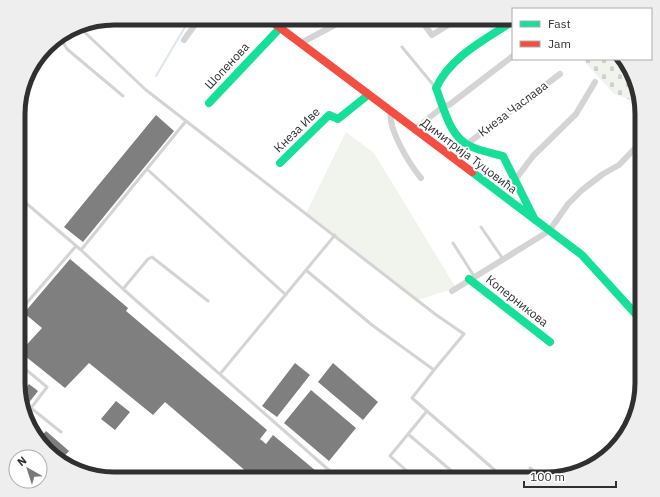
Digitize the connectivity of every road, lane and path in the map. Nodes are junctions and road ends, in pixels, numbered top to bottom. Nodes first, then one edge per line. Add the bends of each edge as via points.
1 (195, 25) edge
2 (276, 25) edge
3 (335, 25) edge
4 (424, 25) edge
5 (448, 25) edge
6 (507, 25) edge
7 (280, 28) junction
8 (83, 31) edge
9 (184, 40) dead end
10 (63, 41) edge
11 (301, 43) junction
12 (402, 47) dead end
13 (512, 57) edge
14 (560, 74) dead end
15 (595, 82) dead end
16 (436, 88) junction
17 (368, 95) junction
18 (122, 96) dead end
19 (209, 103) dead end
20 (444, 106) junction
21 (390, 111) junction
22 (186, 121) junction
23 (414, 130) junction
24 (466, 144) junction
25 (635, 148) edge
26 (280, 163) dead end
27 (148, 170) junction
28 (421, 178) dead end
29 (515, 180) junction
30 (25, 202) edge
31 (535, 221) junction
32 (480, 227) dead end
33 (548, 231) junction
34 (335, 236) junction
35 (452, 243) dead end
36 (76, 246) junction
37 (81, 250) junction
38 (503, 259) junction
39 (307, 271) junction
40 (471, 278) junction
41 (123, 289) junction
42 (452, 291) dead end
43 (286, 296) junction
44 (208, 300) dead end
45 (25, 305) edge
46 (635, 313) edge
47 (550, 342) dead end
48 (25, 369) edge
49 (434, 370) junction
50 (220, 374) junction
51 (427, 411) junction
52 (61, 432) dead end
53 (408, 434) junction
54 (530, 468) dead end
55 (328, 469) junction
56 (325, 472) edge
57 (331, 472) edge
58 (408, 472) edge
59 (453, 472) edge
60 (497, 472) edge
61 (535, 472) edge

1 - 9 street
2 - 7 street, Димитрија Туцовића
3 - 11 street
4 - 5 street via 432,35
6 - 16 street via 459,58 438,81
7 - 11 street, Димитрија Туцовића
7 - 19 street, Шопенова
8 - 22 lane via 146,90
10 - 18 lane via 67,49
11 - 17 street, Димитрија Туцовића
12 - 16 lane
13 - 20 street via 449,105
14 - 24 street, Кнеза Часлава
15 - 29 street via 576,114 533,156
16 - 20 street
17 - 21 street, Димитрија Туцовића
17 - 26 street, Кнеза Иве via 338,119 329,115
20 - 23 street
20 - 24 street via 454,133
21 - 23 street, Димитрија Туцовића
21 - 28 street via 390,120 398,140
22 - 27 lane
22 - 34 lane
23 - 31 street, Димитрија Туцовића
24 - 29 street via 503,156
25 - 33 street via 619,165 592,181 577,194
27 - 37 lane
27 - 43 lane
29 - 31 street
30 - 36 lane
31 - 33 street, Димитрија Туцовића
32 - 38 lane
33 - 38 street, Коперникова
33 - 46 street, Димитрија Туцовића via 591,263
34 - 39 lane
34 - 49 lane via 464,334
35 - 40 lane, Коперникова
36 - 37 lane
36 - 45 lane
37 - 41 lane
38 - 40 street, Коперникова
39 - 43 lane
39 - 49 lane via 372,325
40 - 42 street, Коперникова
40 - 47 street, Коперникова
41 - 44 lane via 152,257
41 - 50 lane
43 - 50 lane
48 - 52 lane via 47,387 31,408
49 - 51 lane via 412,398
50 - 55 lane
51 - 53 lane
51 - 60 lane
53 - 58 lane via 390,456
53 - 59 lane
54 - 61 lane
55 - 56 lane
55 - 57 lane

